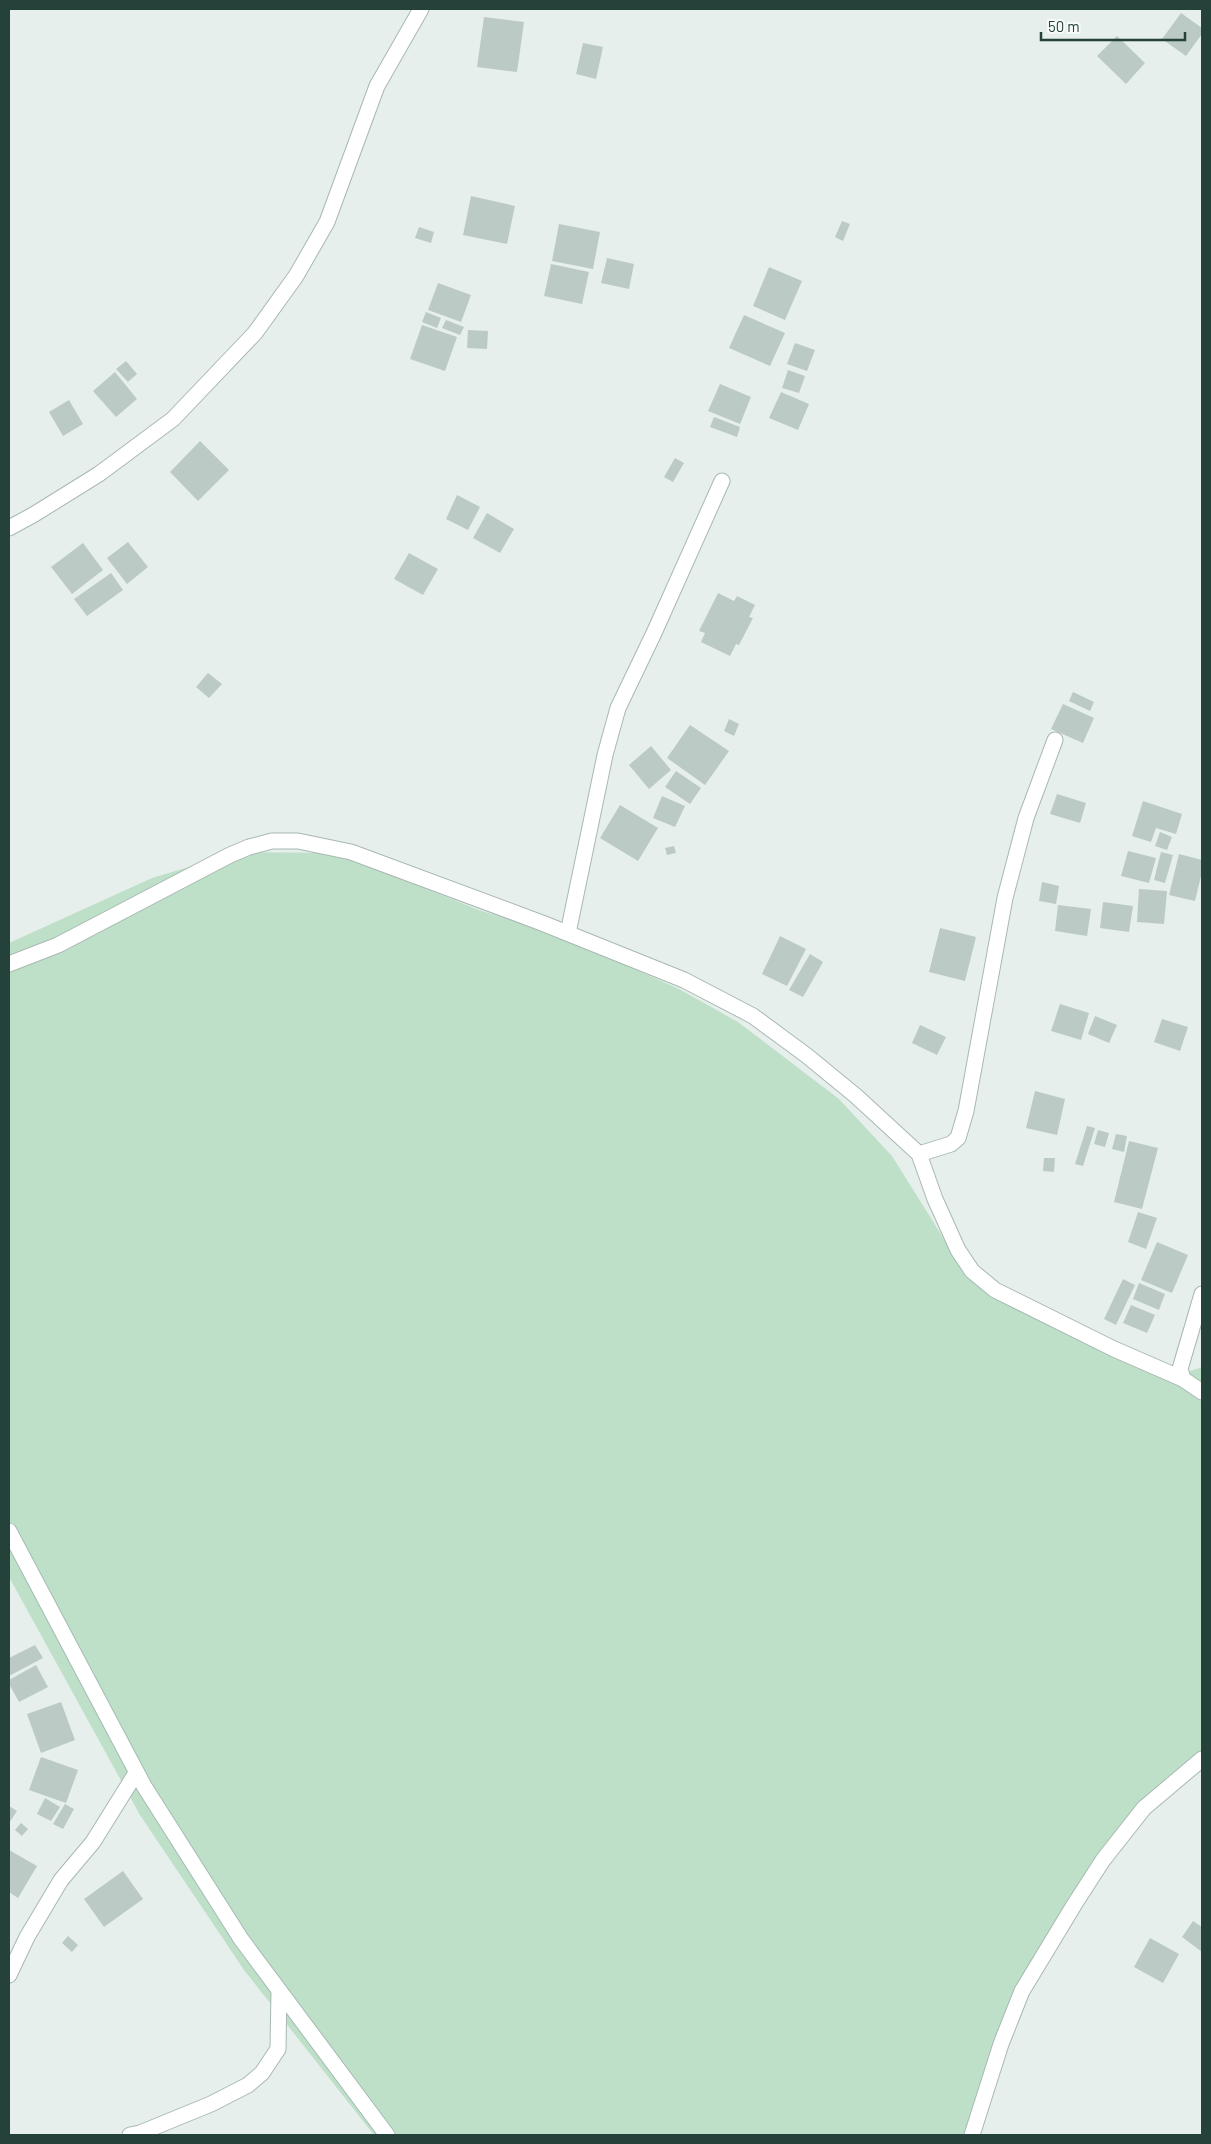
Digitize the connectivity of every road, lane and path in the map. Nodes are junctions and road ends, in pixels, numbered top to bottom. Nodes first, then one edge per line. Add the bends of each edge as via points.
1 (421, 9) edge
2 (722, 481) dead end
3 (9, 528) edge
4 (1055, 740) dead end
5 (568, 933) junction
6 (9, 964) edge
7 (919, 1154) junction
8 (1202, 1294) edge
9 (1183, 1379) junction
10 (1202, 1392) edge
11 (9, 1530) edge
12 (1202, 1759) edge
13 (136, 1773) junction
14 (9, 1975) edge
15 (279, 1992) junction
16 (130, 2135) edge
17 (387, 2135) edge
18 (972, 2135) edge

1 - 3 street via 377,86 327,222 296,276 255,333 173,419 99,474
2 - 5 street via 618,708
4 - 7 street via 1026,818 1005,898 966,1111 958,1138 951,1144
5 - 6 street via 350,852 298,841 272,841 230,855 58,945
5 - 7 street via 684,980 753,1016 856,1096
7 - 9 street via 958,1250 972,1271 995,1290
8 - 9 street via 1180,1369
9 - 10 street
11 - 13 street
12 - 18 street via 1144,1808 1103,1860 1074,1905 1022,1991
13 - 14 street via 93,1842 61,1880
13 - 15 street via 241,1939
15 - 16 street via 278,2049 262,2073 248,2085 211,2104
15 - 17 street

